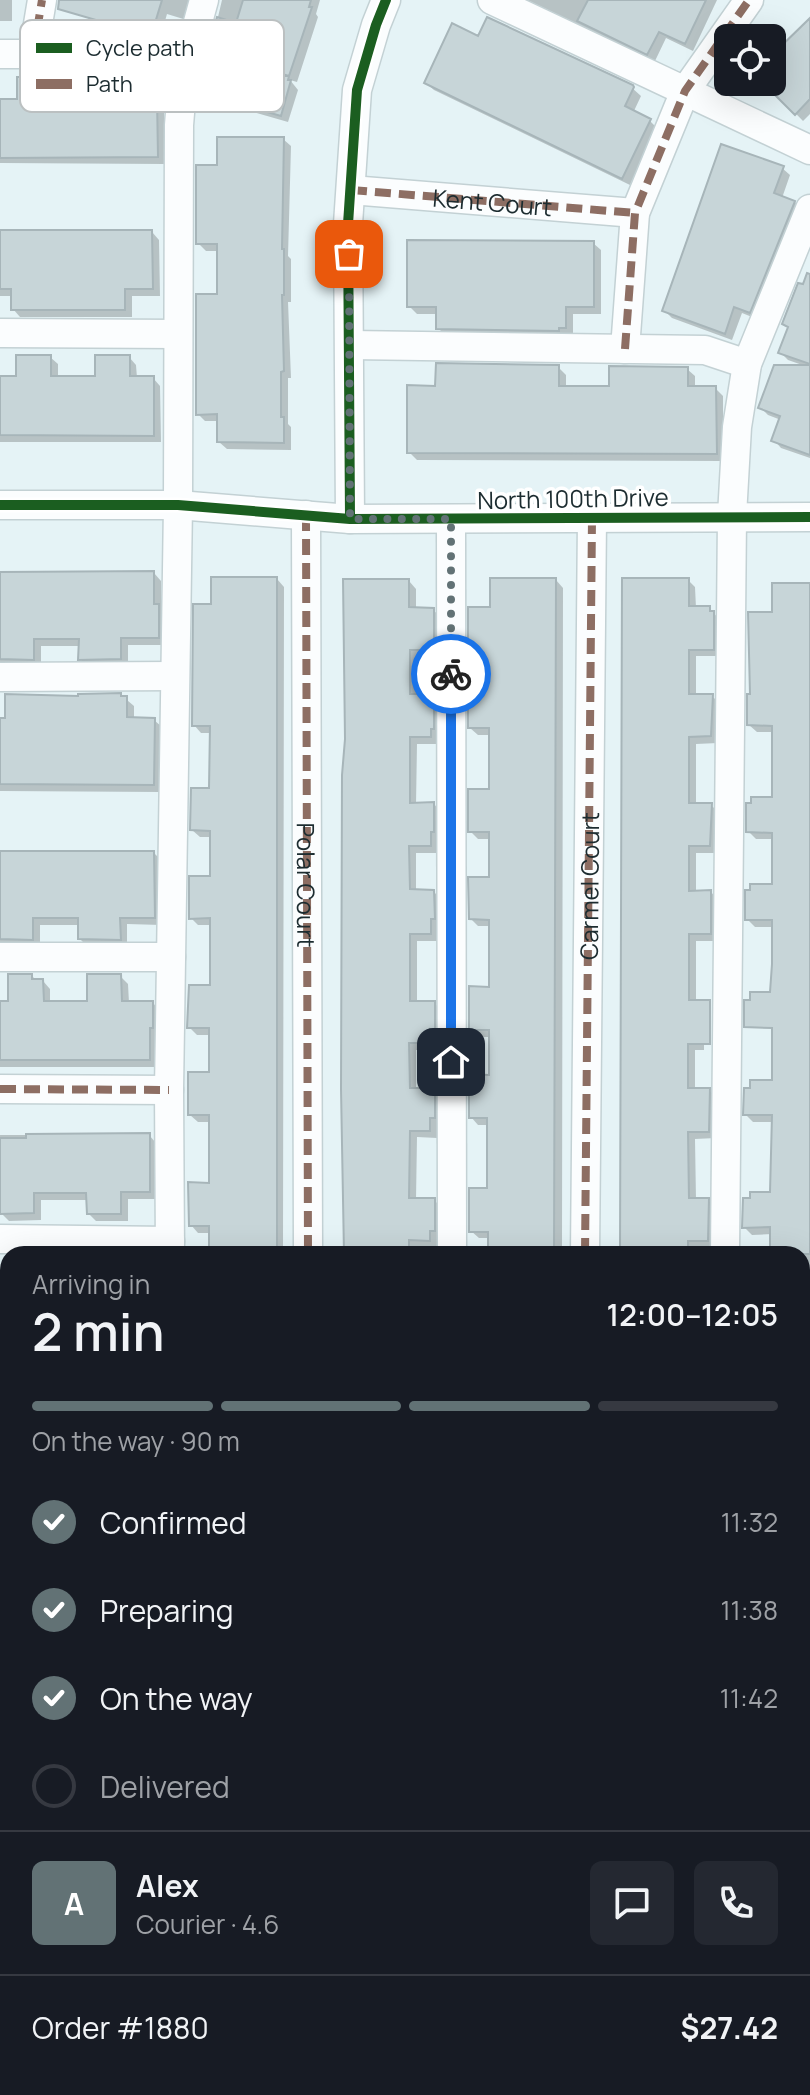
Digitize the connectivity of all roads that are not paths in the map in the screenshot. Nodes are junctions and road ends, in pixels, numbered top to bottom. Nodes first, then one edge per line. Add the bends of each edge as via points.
1 (42, 0) edge
2 (204, 0) edge
3 (386, 0) edge
4 (492, 0) edge
5 (749, 0) edge
6 (39, 20) edge
7 (198, 20) edge
8 (685, 91) junction
9 (180, 112) edge
10 (810, 150) edge
11 (351, 190) junction
12 (810, 209) edge
13 (635, 213) junction
14 (0, 333) edge
15 (178, 334) junction
16 (351, 345) junction
17 (625, 349) junction
18 (747, 364) junction
19 (0, 505) edge
20 (178, 505) junction
21 (306, 515) junction
22 (732, 516) junction
23 (810, 517) edge
24 (592, 518) junction
25 (350, 519) junction
26 (451, 519) junction
27 (174, 676) junction
28 (0, 677) edge
29 (0, 957) edge
30 (171, 957) junction
31 (0, 1089) edge
32 (169, 1090) junction
33 (0, 1239) edge
34 (132, 1246) edge
35 (170, 1246) edge
36 (308, 1246) edge
37 (452, 1246) edge
38 (585, 1246) edge
39 (725, 1246) edge

1 - 6 street
2 - 7 street
3 - 11 street via 357,90
4 - 8 street
5 - 8 street
8 - 10 street
8 - 13 street
9 - 15 street
11 - 13 street, Kent Court
11 - 16 street
12 - 18 street
13 - 17 street
14 - 15 street
15 - 20 street
16 - 17 street
16 - 25 street
17 - 18 street via 705,350
18 - 22 street
19 - 20 street, North 100th Drive
20 - 21 street, North 100th Drive
20 - 27 street
21 - 25 street, North 100th Drive
21 - 36 street, Polar Court
22 - 23 street, North 100th Drive
22 - 24 street, North 100th Drive
22 - 39 street
24 - 26 street, North 100th Drive
24 - 38 street, Carmel Court
25 - 26 street, North 100th Drive
26 - 37 street
27 - 28 street
27 - 30 street
29 - 30 street
30 - 32 street
31 - 32 street
32 - 35 street
33 - 34 street

